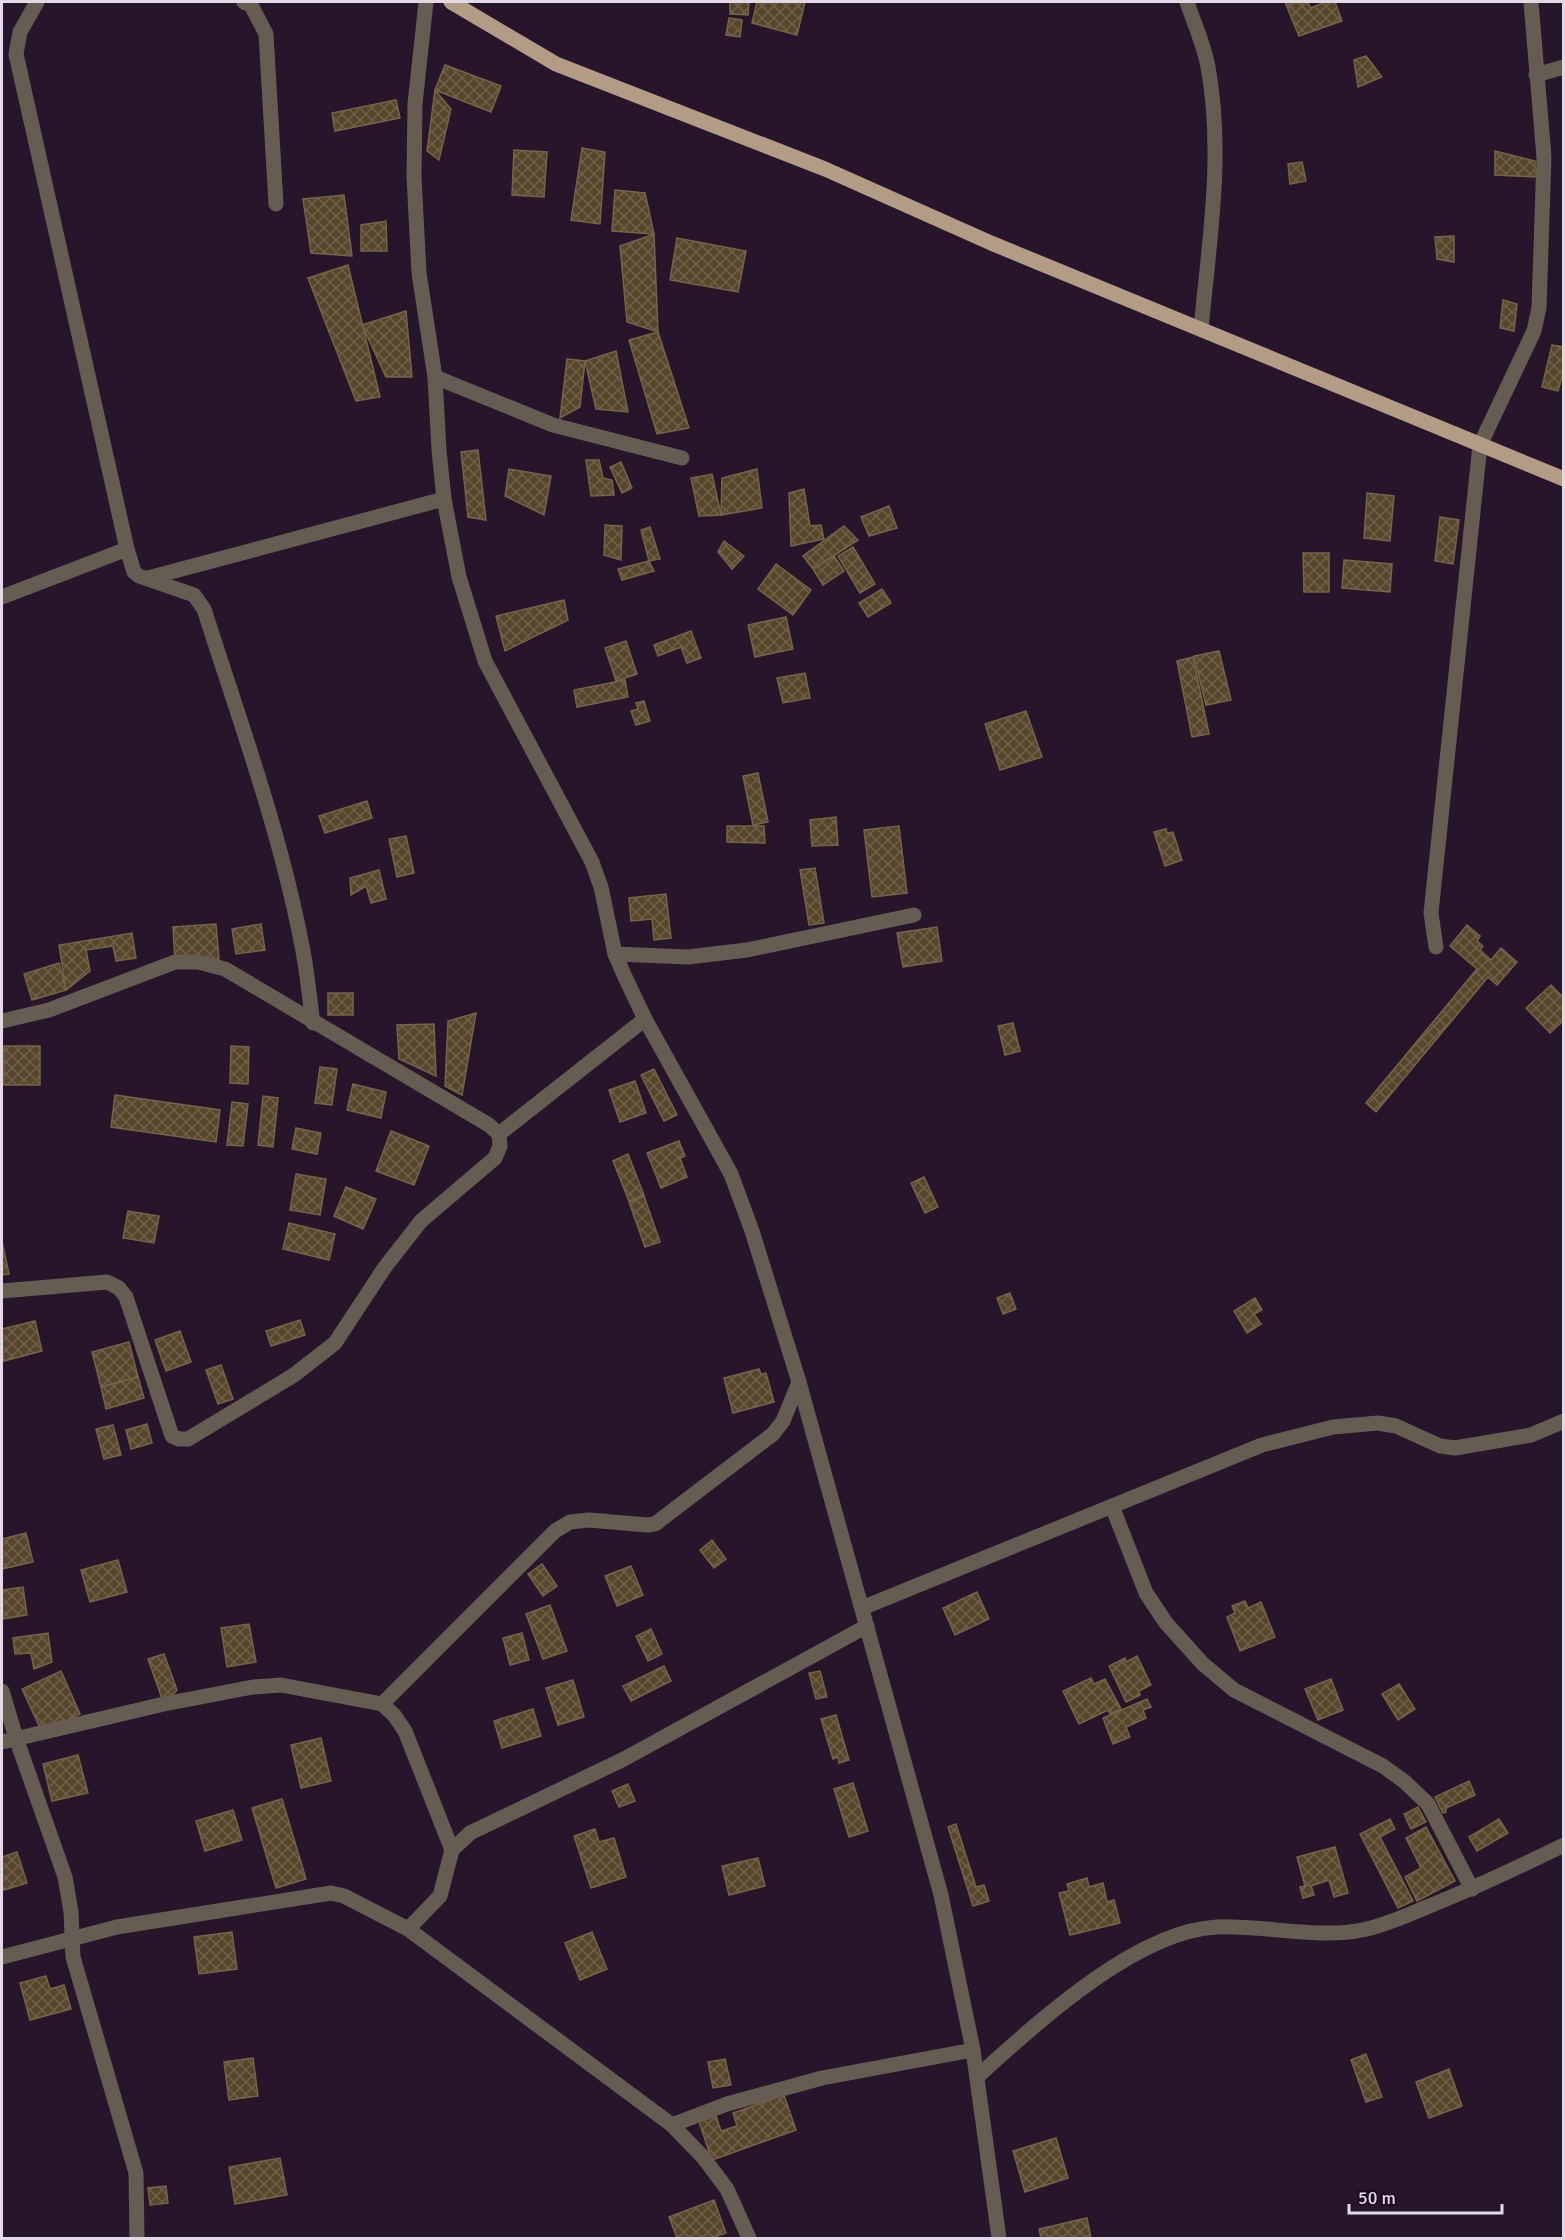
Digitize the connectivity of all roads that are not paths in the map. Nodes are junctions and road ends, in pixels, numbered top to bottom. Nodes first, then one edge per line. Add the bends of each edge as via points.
1 (37, 2) edge
2 (244, 2) edge
3 (426, 2) edge
4 (451, 2) edge
5 (1187, 2) edge
6 (1531, 2) edge
7 (1563, 67) edge
8 (1536, 75) junction
9 (276, 204) dead end
10 (1201, 329) junction
11 (435, 377) junction
12 (1480, 445) junction
13 (682, 458) dead end
14 (1563, 479) edge
15 (444, 499) junction
16 (127, 549) junction
17 (148, 578) junction
18 (2, 597) edge
19 (914, 915) dead end
20 (1436, 947) dead end
21 (615, 954) junction
22 (645, 1019) junction
23 (2, 1021) edge
24 (313, 1023) junction
25 (499, 1134) junction
26 (2, 1291) edge
27 (799, 1382) junction
28 (1563, 1421) edge
29 (1112, 1506) junction
30 (862, 1608) junction
31 (867, 1626) junction
32 (2, 1691) edge
33 (382, 1704) junction
34 (9, 1740) edge
35 (1563, 1845) edge
36 (452, 1850) junction
37 (1472, 1889) junction
38 (408, 1929) junction
39 (73, 1938) junction
40 (2, 1957) edge
41 (973, 2050) junction
42 (977, 2077) junction
43 (672, 2125) junction
44 (137, 2238) edge
45 (749, 2238) edge
46 (999, 2238) edge

1 - 16 street via 20,32 16,54
2 - 9 street via 251,5 266,34
3 - 11 street via 415,104 414,176 419,273
4 - 10 main road via 556,64 825,169 991,243
5 - 10 street via 1208,66 1213,105 1216,176
6 - 8 street
7 - 8 street
8 - 12 street via 1544,157 1539,308 1534,331
10 - 12 main road
11 - 13 street via 553,425
11 - 15 street
12 - 14 main road
12 - 20 street via 1431,914
15 - 17 street
15 - 21 street via 459,577 485,662 592,862 602,887
16 - 17 street via 134,572
16 - 18 street
17 - 24 street via 194,595 204,609 286,874 302,943
19 - 21 street via 747,950 688,957
21 - 22 street
22 - 25 street
22 - 27 street via 730,1174
23 - 24 street via 49,1010 175,962 225,969
24 - 25 street
25 - 26 street via 495,1158 422,1221 385,1267 335,1343 294,1375 188,1439 172,1436 126,1297 119,1288 107,1281
27 - 30 street
27 - 33 street via 783,1421 772,1434 655,1524 589,1520 570,1522 555,1531
28 - 29 street via 1531,1435 1455,1448 1440,1446 1396,1426 1378,1423 1333,1427 1262,1445
29 - 30 street
29 - 37 street via 1146,1593 1166,1623 1203,1664 1234,1690 1383,1766 1406,1782 1428,1804
30 - 31 street
31 - 36 street via 624,1759 470,1833
31 - 41 street via 941,1895
32 - 34 street
33 - 34 street via 281,1685 253,1687
33 - 36 street via 405,1731
34 - 39 street via 65,1877
35 - 37 street
36 - 38 street via 440,1896
37 - 42 street via 1360,1931 1215,1927 1147,1947 1045,2016
38 - 39 street via 331,1893 117,1927
38 - 43 street
39 - 40 street
39 - 44 street via 73,1957 83,1996 134,2164
41 - 42 street
41 - 43 street via 822,2078 727,2104
42 - 46 street
43 - 45 street via 728,2189

